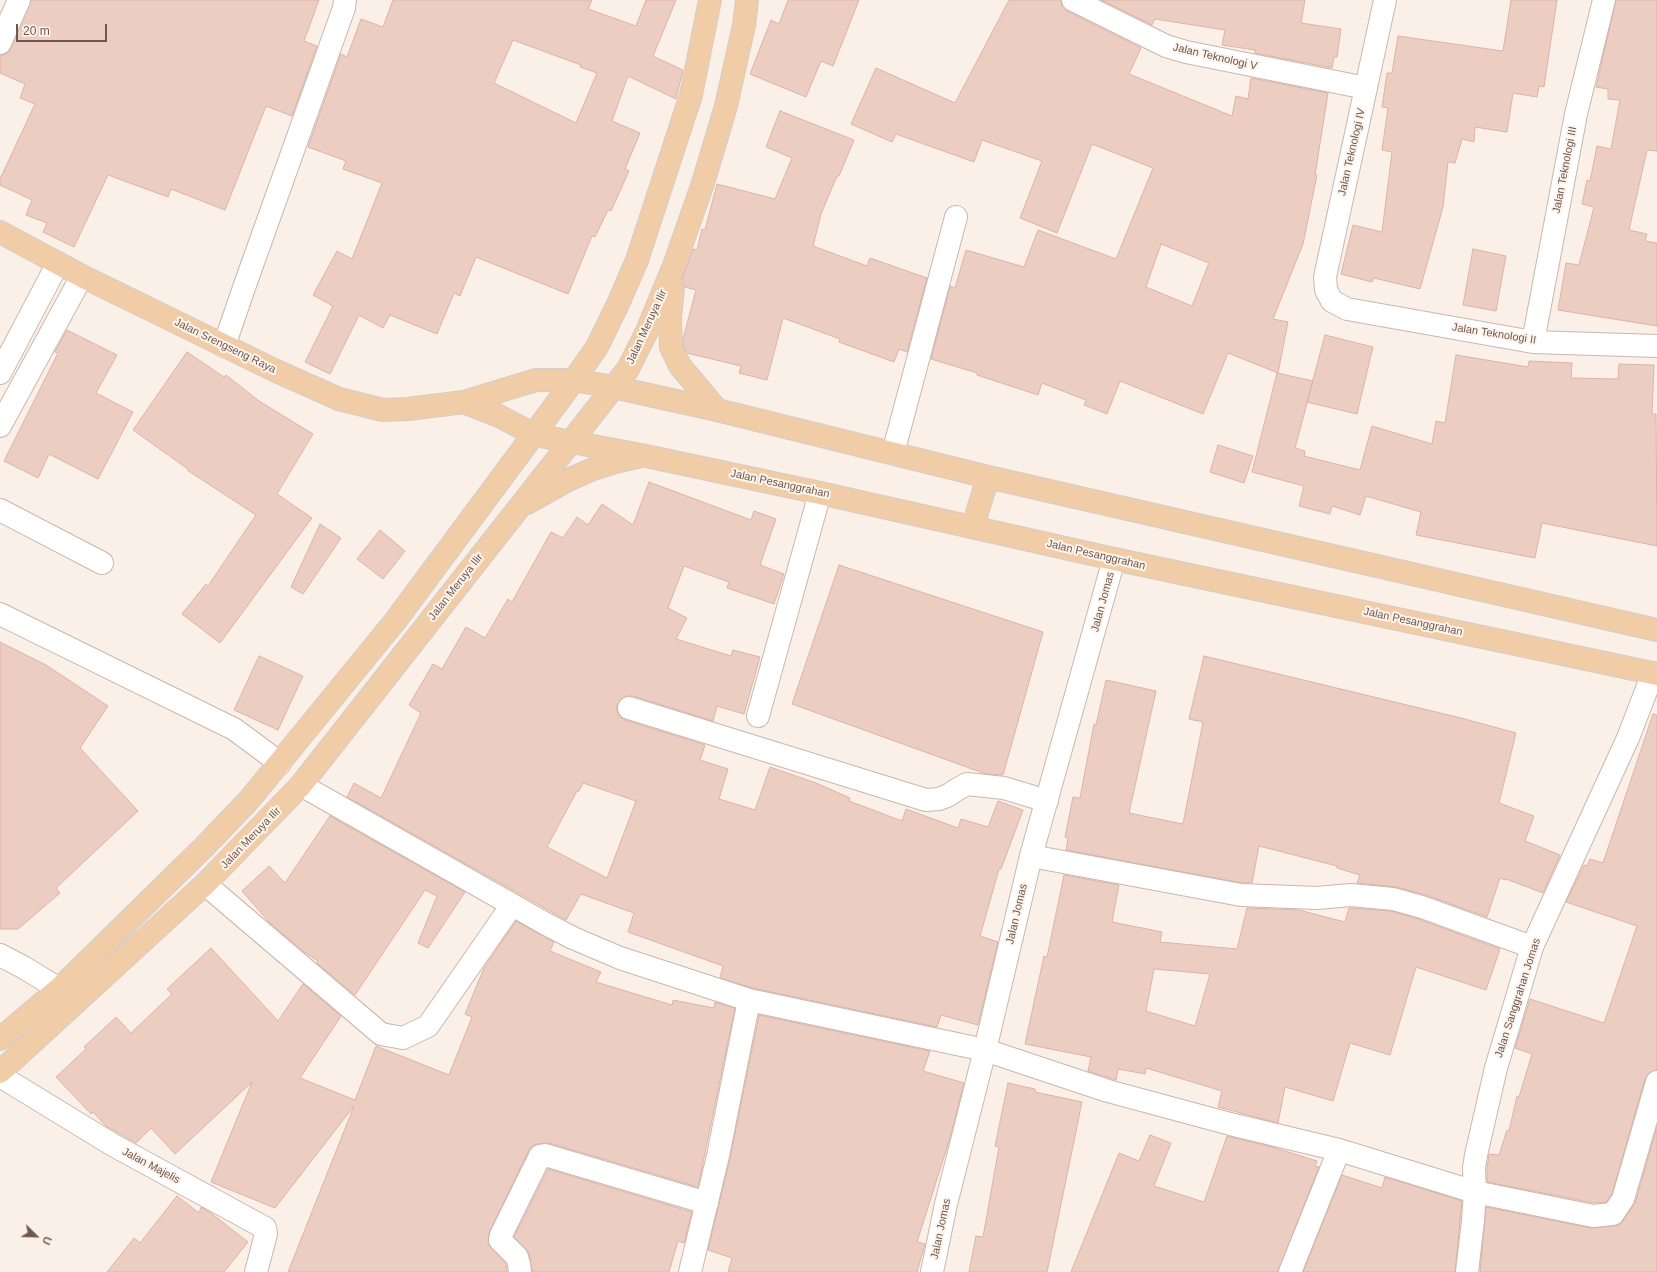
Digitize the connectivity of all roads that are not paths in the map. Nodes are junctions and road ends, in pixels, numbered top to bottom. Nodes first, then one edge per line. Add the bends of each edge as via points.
1 (19, 0) edge
2 (345, 0) edge
3 (710, 0) edge
4 (747, 0) edge
5 (1073, 0) edge
6 (1385, 0) edge
7 (1604, 0) edge
8 (0, 43) edge
9 (1366, 88) junction
10 (956, 217) dead end
11 (0, 232) edge
12 (58, 263) junction
13 (675, 263) junction
14 (82, 276) junction
15 (1334, 302) joint
16 (1532, 342) junction
17 (224, 346) junction
18 (1657, 346) edge
19 (0, 373) edge
20 (574, 380) junction
21 (613, 387) junction
22 (464, 402) junction
23 (717, 410) junction
24 (0, 426) edge
25 (535, 435) junction
26 (569, 442) junction
27 (893, 453) junction
28 (646, 456) junction
29 (988, 477) junction
30 (820, 493) junction
31 (519, 507) junction
32 (0, 510) edge
33 (973, 526) junction
34 (1114, 559) junction
35 (102, 563) dead end
36 (0, 614) edge
37 (1657, 630) edge
38 (1655, 674) edge
39 (629, 708) dead end
40 (758, 716) dead end
41 (280, 763) junction
42 (301, 785) junction
43 (1047, 801) junction
44 (1031, 856) junction
45 (204, 884) junction
46 (512, 905) junction
47 (1532, 947) junction
48 (0, 955) edge
49 (59, 989) junction
50 (749, 1000) junction
51 (0, 1039) edge
52 (985, 1050) junction
53 (0, 1072) edge
54 (0, 1076) edge
55 (1657, 1082) edge
56 (1339, 1150) junction
57 (1475, 1192) junction
58 (707, 1203) junction
59 (256, 1272) edge
60 (520, 1272) edge
61 (690, 1272) edge
62 (932, 1272) edge
63 (1290, 1272) edge
64 (1467, 1272) edge

1 - 8 street
2 - 17 street
3 - 20 main road via 691,95 636,260 597,347
4 - 13 main road, Jalan Meruya Ilir via 726,106
5 - 9 street, Jalan Teknologi V via 1166,46
6 - 9 street, Jalan Teknologi IV
7 - 16 street, Jalan Teknologi III via 1576,114
9 - 15 street, Jalan Teknologi IV via 1325,277 1326,290
10 - 27 street
11 - 12 main road, Jalan Srengseng Raya
12 - 14 main road, Jalan Srengseng Raya
12 - 19 street
13 - 21 main road, Jalan Meruya Ilir via 648,331 628,369
13 - 23 main road via 670,318 671,347 680,366
14 - 17 main road, Jalan Srengseng Raya
14 - 24 street
15 - 16 street, Jalan Teknologi II via 1347,309
16 - 18 street, Jalan Teknologi II
17 - 22 main road, Jalan Srengseng Raya via 327,394 383,410
20 - 21 main road
20 - 22 main road, Jalan Srengseng Raya via 536,380
20 - 25 main road
21 - 23 main road
21 - 26 main road, Jalan Meruya Ilir
22 - 25 main road, Jalan Srengseng Raya via 499,416
23 - 27 main road
25 - 26 main road, Jalan Pesanggrahan
25 - 41 main road via 396,620
26 - 28 main road, Jalan Pesanggrahan
26 - 31 main road, Jalan Meruya Ilir
27 - 29 main road
28 - 30 main road, Jalan Pesanggrahan
28 - 31 main road via 593,469
29 - 33 main road
29 - 37 main road
30 - 33 main road, Jalan Pesanggrahan
30 - 40 street
31 - 42 main road, Jalan Meruya Ilir
32 - 35 street
33 - 34 main road, Jalan Pesanggrahan
34 - 38 main road, Jalan Pesanggrahan
34 - 43 street, Jalan Jomas
36 - 41 street via 234,729
38 - 47 street, Jalan Sanggrahan Jomas
39 - 43 street via 926,800 939,799 967,784 1004,788
41 - 49 main road via 205,846
42 - 45 main road, Jalan Meruya Ilir
42 - 46 street
43 - 44 street, Jalan Jomas
44 - 47 street via 1241,895 1317,898 1352,895 1393,899
44 - 52 street, Jalan Jomas
45 - 46 street via 382,1034 403,1038 428,1026
45 - 53 main road, Jalan Meruya Ilir
46 - 50 street via 573,938 620,958
47 - 57 street, Jalan Sanggrahan Jomas via 1496,1068 1474,1168
48 - 49 street
49 - 51 main road
50 - 52 street
50 - 58 street
52 - 56 street via 1116,1093
52 - 62 street, Jalan Jomas via 946,1204
54 - 59 street, Jalan Majelis via 113,1145 265,1228 266,1234
55 - 57 street via 1623,1199 1613,1214 1593,1216
56 - 57 street
56 - 63 street
57 - 64 street, Jalan Sanggrahan Jomas
58 - 60 street via 545,1155 540,1156 500,1240 516,1257
58 - 61 street

